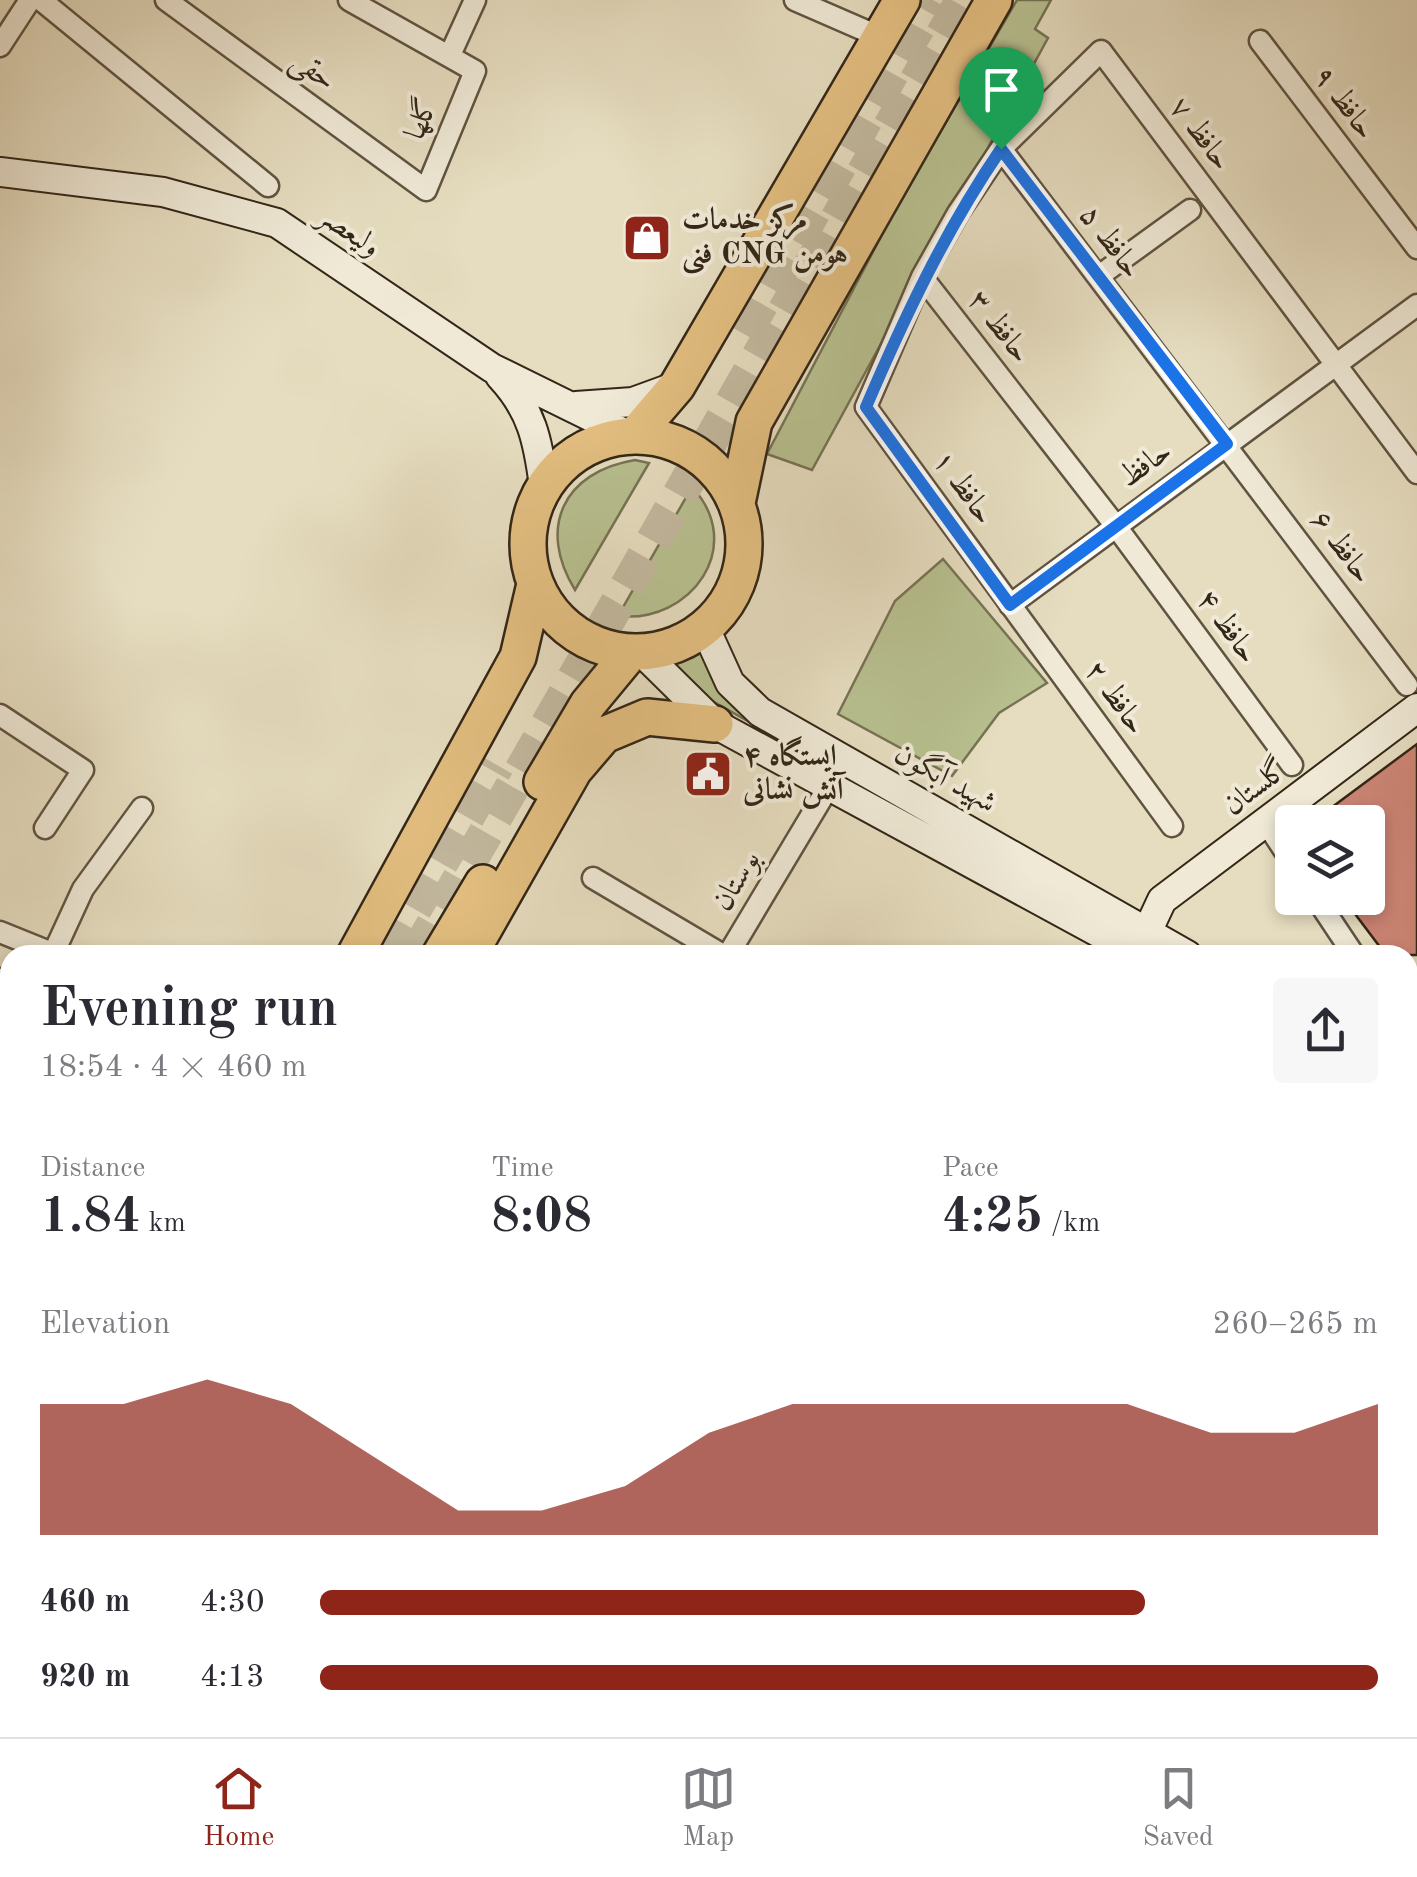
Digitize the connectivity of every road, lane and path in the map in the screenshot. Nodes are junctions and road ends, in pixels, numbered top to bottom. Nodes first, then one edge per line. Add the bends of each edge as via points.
1 (30, 0) edge
2 (41, 0) edge
3 (166, 0) edge
4 (350, 0) edge
5 (475, 0) edge
6 (795, 0) edge
7 (902, 0) edge
8 (994, 0) edge
9 (880, 38) junction
10 (1260, 41) dead end
11 (0, 46) edge
12 (450, 55) junction
13 (1001, 149) junction
14 (0, 172) edge
15 (268, 186) dead end
16 (426, 190) joint
17 (1190, 210) dead end
18 (1417, 248) edge
19 (1098, 276) junction
20 (922, 277) junction
21 (1417, 305) edge
22 (1335, 366) junction
23 (492, 368) junction
24 (676, 386) junction
25 (571, 406) junction
26 (632, 435) junction
27 (1227, 444) junction
28 (1417, 474) edge
29 (544, 486) junction
30 (736, 504) junction
31 (1115, 525) junction
32 (535, 584) junction
33 (1010, 605) junction
34 (706, 628) junction
35 (637, 653) junction
36 (1412, 697) edge
37 (3, 724) edge
38 (715, 724) junction
39 (1292, 764) dead end
40 (829, 786) junction
41 (142, 808) dead end
42 (1265, 822) junction
43 (1172, 826) dead end
44 (45, 828) dead end
45 (966, 828) junction
46 (1275, 837) edge
47 (952, 854) junction
48 (593, 878) dead end
49 (1327, 915) edge
50 (0, 932) edge
51 (1088, 941) edge
52 (32, 945) edge
53 (59, 945) edge
54 (360, 945) edge
55 (446, 945) edge
56 (476, 945) edge
57 (708, 945) edge
58 (731, 945) edge
59 (1115, 945) edge
60 (1136, 945) edge
61 (1144, 945) edge
62 (1347, 945) edge

1 - 11 street
2 - 15 street
3 - 16 street, حقی
4 - 12 street
5 - 12 street
6 - 9 street
7 - 9 highway
8 - 30 highway via 754,422
9 - 24 highway
10 - 18 street, حافظ ۹
12 - 16 street, گلها via 475,71
13 - 19 street, حافظ ۵
13 - 20 street
13 - 22 street, حافظ ۷ via 1101,51
14 - 23 main road, ولیعصر via 164,192 277,222
17 - 19 street
19 - 27 street, حافظ ۵
20 - 31 street, حافظ ۳
20 - 33 street, حافظ ۱ via 866,407
21 - 22 street, حافظ
22 - 27 street, حافظ
22 - 28 street
23 - 25 main road, ولیعصر
23 - 29 main road via 520,398 537,431
24 - 25 main road via 606,407
24 - 26 highway
25 - 26 main road, ولیعصر
26 - 29 highway via 595,443 566,460
26 - 30 highway via 694,452
27 - 31 street, حافظ
27 - 36 street, حافظ ۶
29 - 32 highway via 530,517
30 - 34 highway via 744,537 741,571 728,602
31 - 33 street, حافظ
31 - 39 street, حافظ ۴
32 - 35 highway via 578,636
32 - 54 highway via 518,657
33 - 43 street, حافظ ۲
34 - 35 highway via 676,645
34 - 45 main road, شهید آبگون via 730,683 760,712
35 - 38 main road, شهید آبگون
35 - 55 highway via 588,704
36 - 42 main road, گلستان
37 - 44 street via 83,770
38 - 40 main road, شهید آبگون
38 - 56 highway via 647,717 604,735 574,770
40 - 47 main road, شهید آبگون
40 - 58 street, بوستان
41 - 53 street via 83,890
42 - 46 street
42 - 61 main road, گلستان via 1162,900
45 - 47 main road
45 - 60 main road, شهید آبگون
47 - 51 main road, شهید آبگون
48 - 57 street
49 - 62 street
50 - 52 street
51 - 59 main road, شهید آبگون

